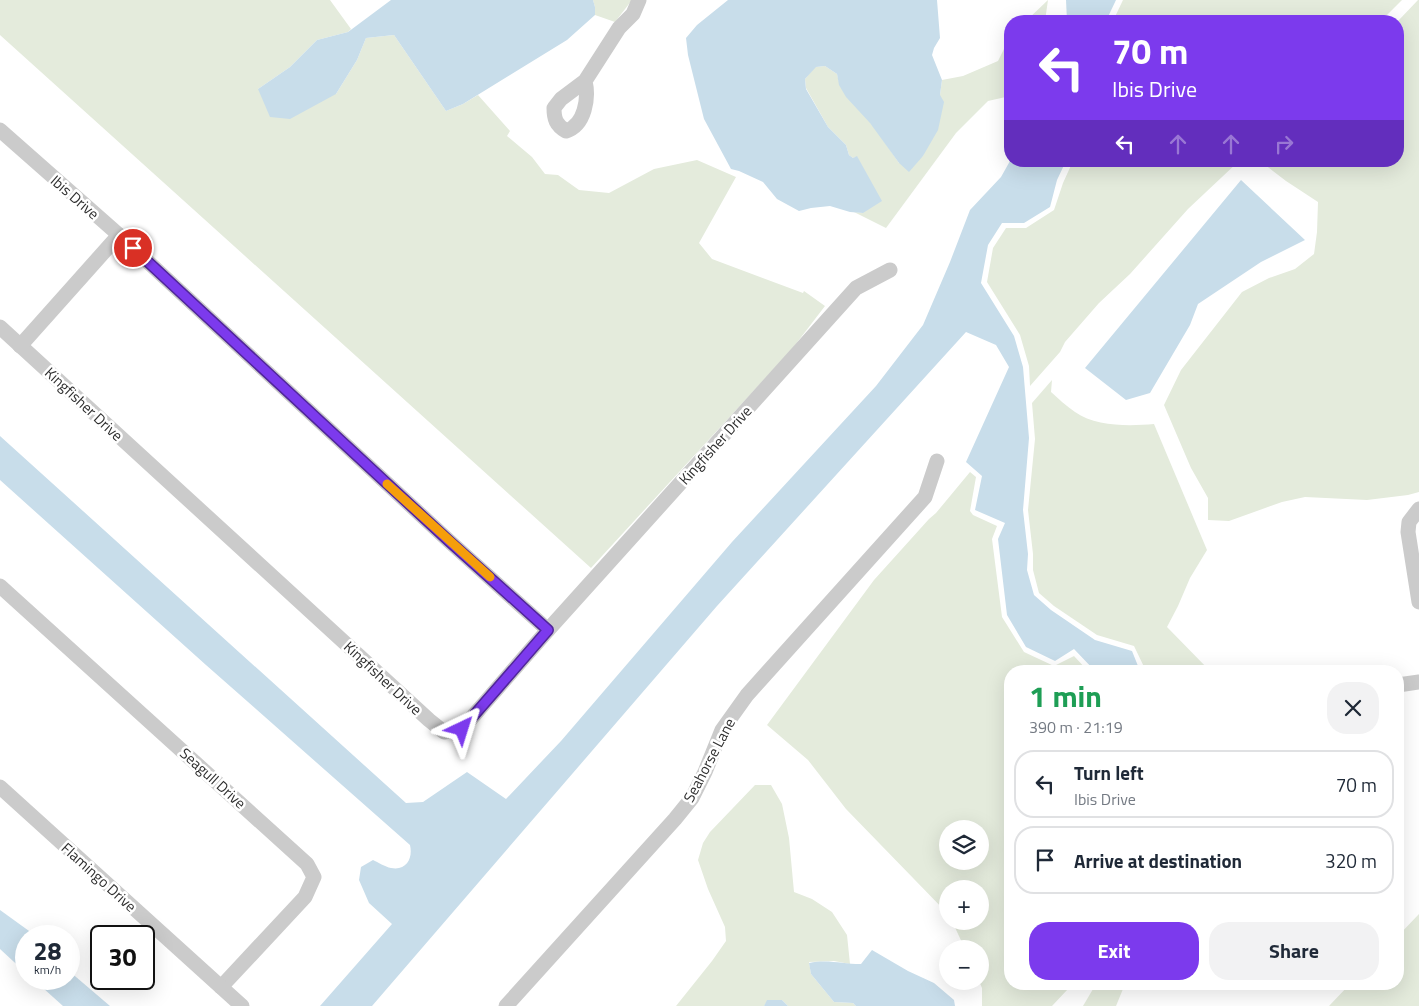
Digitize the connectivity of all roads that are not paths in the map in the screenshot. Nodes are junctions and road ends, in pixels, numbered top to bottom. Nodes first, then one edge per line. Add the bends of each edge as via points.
1 (639, 0) edge
2 (585, 81) dead end
3 (0, 130) edge
4 (119, 235) junction
5 (890, 270) dead end
6 (0, 327) edge
7 (20, 346) junction
8 (937, 461) dead end
9 (1419, 509) edge
10 (0, 586) edge
11 (1419, 602) edge
12 (548, 630) junction
13 (1419, 682) edge
14 (1404, 684) edge
15 (0, 787) edge
16 (221, 988) junction
17 (242, 1006) edge
18 (506, 1006) edge

1 - 2 street via 633,14 619,28
3 - 4 street, Ibis Drive
4 - 7 street
4 - 12 street, Ibis Drive
5 - 12 street, Kingfisher Drive via 856,288
6 - 7 street, Kingfisher Drive
7 - 12 street, Kingfisher Drive via 444,732 462,729
8 - 18 street, Seahorse Lane via 925,497 747,694 722,730 692,798
9 - 11 street via 1409,522 1408,532
10 - 16 street, Seagull Drive via 307,864 314,877 306,897
13 - 14 street
15 - 16 street, Flamingo Drive
16 - 17 street, Flamingo Drive

